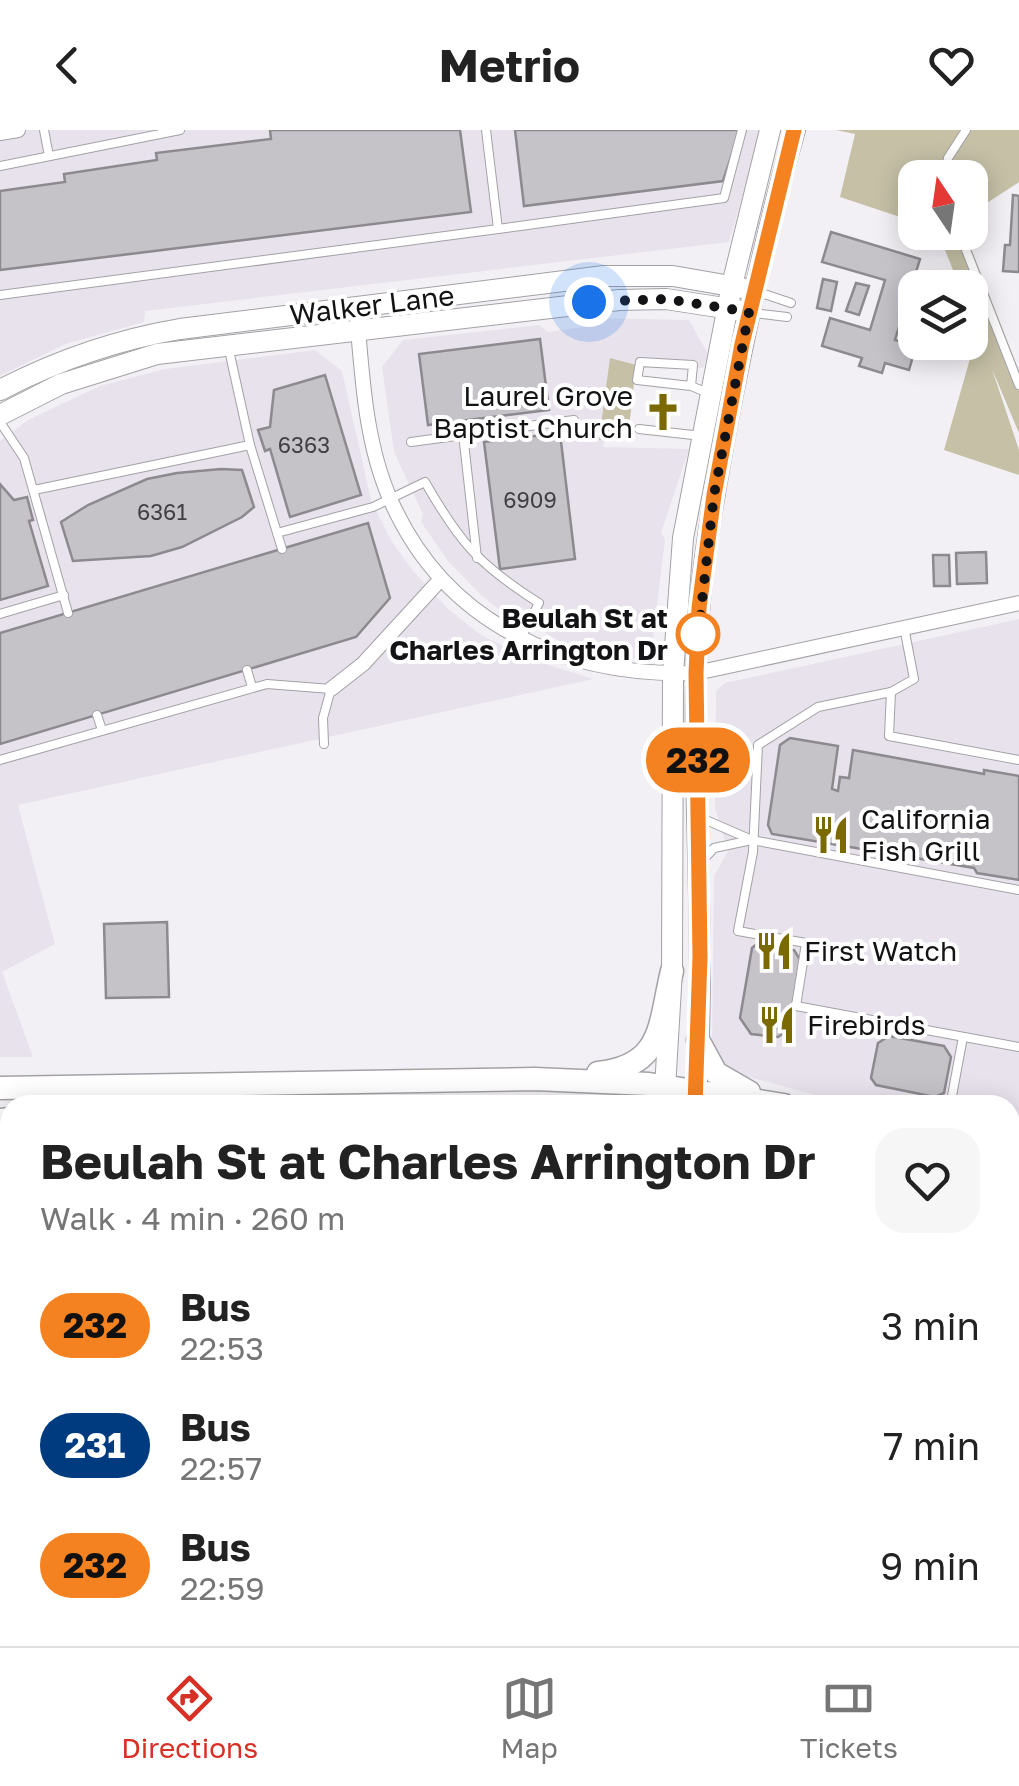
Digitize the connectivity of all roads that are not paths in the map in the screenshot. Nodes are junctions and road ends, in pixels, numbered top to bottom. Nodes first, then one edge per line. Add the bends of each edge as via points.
1 (18, 130) edge
2 (44, 130) edge
3 (180, 130) edge
4 (486, 130) edge
5 (742, 130) edge
6 (770, 130) edge
7 (794, 130) edge
8 (966, 130) edge
9 (0, 133) edge
10 (49, 156) junction
11 (948, 160) edge
12 (0, 166) edge
13 (498, 229) junction
14 (966, 250) edge
15 (732, 285) junction
16 (754, 291) junction
17 (0, 295) edge
18 (791, 303) dead end
19 (356, 306) junction
20 (727, 308) junction
21 (749, 312) junction
22 (787, 318) dead end
23 (358, 328) junction
24 (228, 345) junction
25 (1019, 385) edge
26 (0, 390) edge
27 (701, 390) junction
28 (0, 419) edge
29 (574, 420) dead end
30 (640, 430) dead end
31 (463, 434) junction
32 (702, 436) junction
33 (411, 442) dead end
34 (250, 445) junction
35 (34, 490) junction
36 (390, 500) junction
37 (277, 533) junction
38 (282, 549) dead end
39 (477, 558) junction
40 (440, 580) junction
41 (64, 595) junction
42 (1019, 603) edge
43 (68, 613) dead end
44 (0, 614) edge
45 (904, 627) junction
46 (520, 640) junction
47 (247, 670) dead end
48 (696, 673) junction
49 (673, 674) junction
50 (252, 687) junction
51 (331, 689) junction
52 (892, 692) junction
53 (97, 714) dead end
54 (102, 730) junction
55 (324, 744) dead end
56 (0, 760) edge
57 (1019, 760) edge
58 (699, 817) junction
59 (752, 840) junction
60 (700, 862) junction
61 (1019, 890) edge
62 (672, 971) junction
63 (964, 1037) junction
64 (698, 1040) junction
65 (1019, 1047) edge
66 (534, 1079) junction
67 (0, 1088) edge
68 (657, 1095) edge
69 (665, 1095) edge
70 (695, 1095) edge
71 (759, 1095) edge
72 (952, 1095) edge

1 - 9 street
2 - 10 lane
3 - 10 lane
4 - 13 lane
5 - 13 lane via 724,198
6 - 15 main road
7 - 16 main road
8 - 11 lane
10 - 12 lane
13 - 17 lane
14 - 25 lane
15 - 16 main road, Walker Lane
15 - 19 main road, Walker Lane via 604,276
15 - 20 main road
16 - 18 lane
16 - 21 main road
19 - 23 street
19 - 26 main road, Walker Lane via 138,336 88,350
20 - 21 main road, Walker Lane
20 - 23 main road, Walker Lane via 619,300
20 - 27 main road
21 - 22 lane
21 - 48 main road via 714,495
23 - 24 main road, Walker Lane
23 - 36 street via 370,430
24 - 28 main road, Walker Lane via 107,367
24 - 34 lane
27 - 27 lane via 694,364 640,362 637,380
27 - 32 main road
28 - 35 lane
29 - 31 lane
30 - 32 lane
31 - 33 lane
31 - 39 lane
32 - 49 main road via 683,538
34 - 35 lane
34 - 37 lane
35 - 41 lane
36 - 37 lane
36 - 39 lane via 425,482
36 - 40 street
37 - 38 lane
39 - 46 lane via 539,603
40 - 46 street
40 - 51 street
41 - 43 lane
41 - 44 lane
42 - 45 street
45 - 48 street
45 - 52 lane via 914,679
46 - 49 street via 578,662
47 - 50 lane
48 - 49 street
48 - 58 main road
49 - 62 main road
50 - 51 lane
50 - 54 lane
51 - 55 lane
52 - 57 lane via 889,736
52 - 59 lane via 818,706 758,745
53 - 54 lane
54 - 56 lane
58 - 59 lane
58 - 60 main road
59 - 60 lane via 714,848
59 - 61 lane
59 - 63 lane via 738,932 806,943 796,1006
60 - 64 main road
62 - 66 main road via 655,1043 642,1060 616,1071
62 - 69 main road
63 - 65 lane
63 - 72 lane
64 - 70 main road
64 - 71 main road via 721,1078
66 - 67 main road
66 - 68 main road

